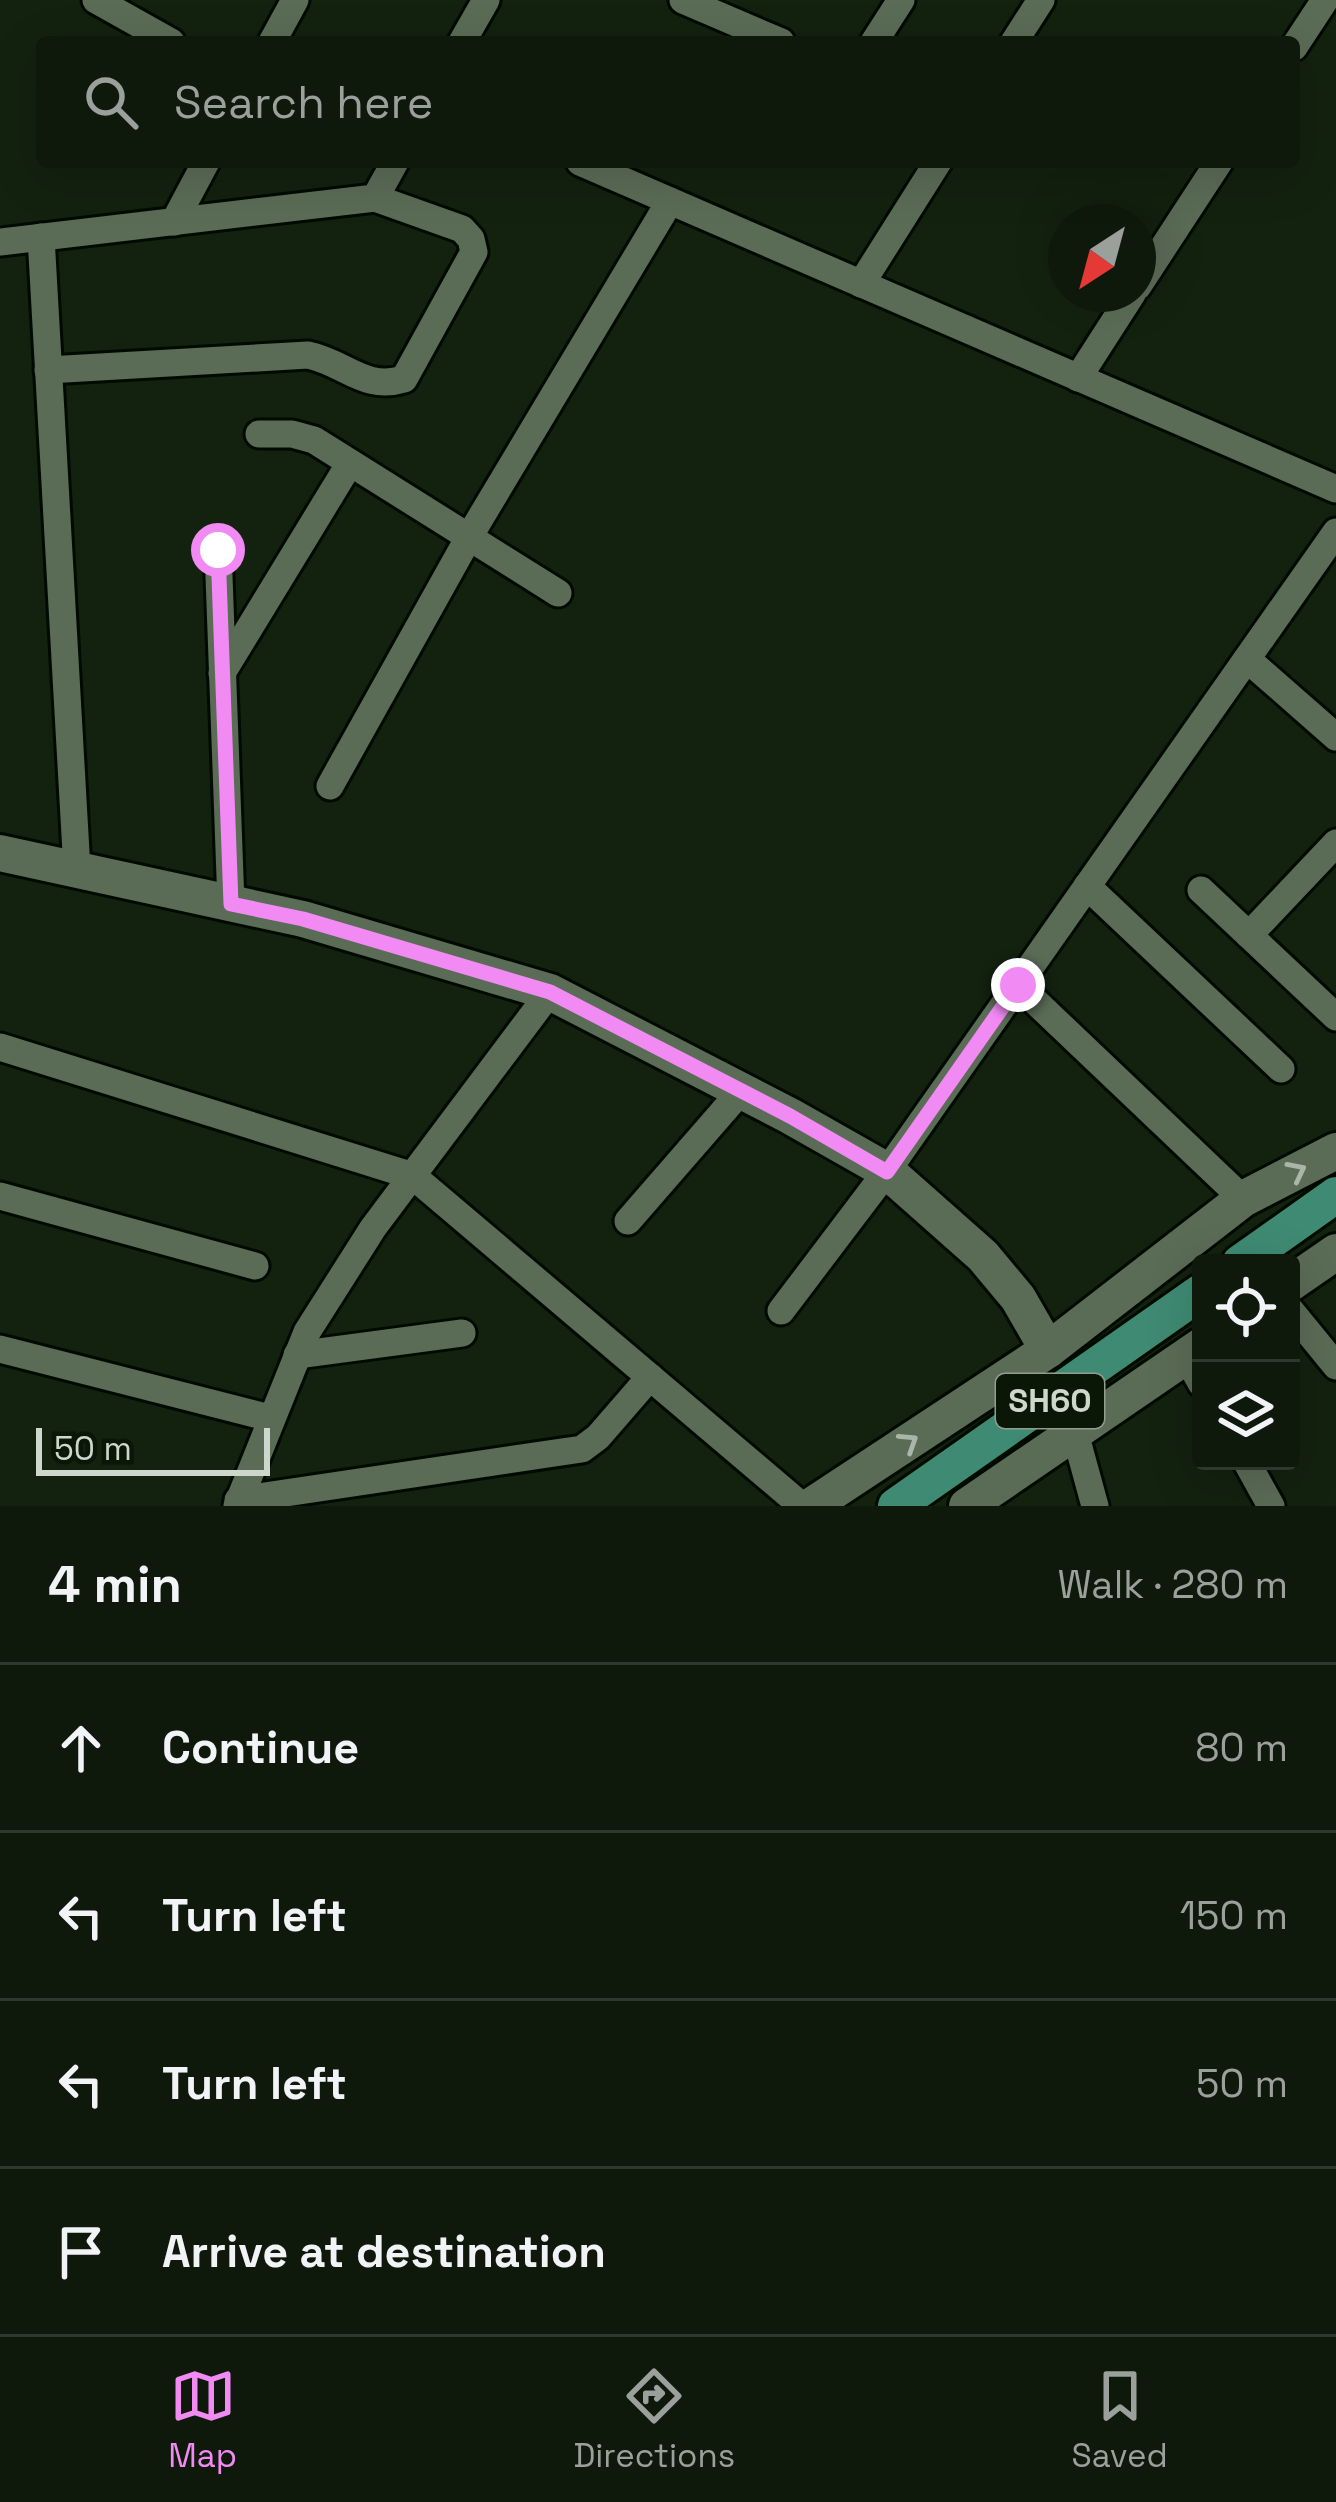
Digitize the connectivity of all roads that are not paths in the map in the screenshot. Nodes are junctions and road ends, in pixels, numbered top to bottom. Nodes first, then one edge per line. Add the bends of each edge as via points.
1 (96, 0) edge
2 (295, 0) edge
3 (486, 0) edge
4 (683, 0) edge
5 (901, 0) edge
6 (1041, 0) edge
7 (1325, 0) edge
8 (160, 36) edge
9 (275, 36) edge
10 (465, 36) edge
11 (767, 36) edge
12 (878, 36) edge
13 (1018, 36) edge
14 (1300, 38) edge
15 (203, 168) edge
16 (392, 168) edge
17 (594, 168) edge
18 (934, 168) edge
19 (1215, 168) edge
20 (375, 198) junction
21 (670, 201) junction
22 (174, 222) junction
23 (41, 237) junction
24 (0, 242) edge
25 (1156, 258) edge
26 (861, 284) junction
27 (1120, 312) edge
28 (48, 370) junction
29 (1078, 378) junction
30 (259, 434) dead end
31 (350, 463) junction
32 (1336, 489) edge
33 (1335, 534) edge
34 (469, 537) junction
35 (218, 550) dead end
36 (558, 593) dead end
37 (1247, 659) junction
38 (222, 673) junction
39 (1336, 737) edge
40 (330, 785) dead end
41 (1336, 843) edge
42 (0, 853) edge
43 (77, 870) junction
44 (1087, 886) junction
45 (1202, 890) dead end
46 (231, 904) junction
47 (1249, 935) junction
48 (1018, 985) junction
49 (550, 992) junction
50 (1336, 1017) edge
51 (0, 1047) edge
52 (1281, 1069) dead end
53 (741, 1091) junction
54 (1336, 1151) edge
55 (887, 1172) junction
56 (413, 1176) junction
57 (1336, 1195) edge
58 (0, 1196) edge
59 (1243, 1199) junction
60 (628, 1221) dead end
61 (1336, 1252) edge
62 (1253, 1254) edge
63 (255, 1266) dead end
64 (1300, 1277) edge
65 (1192, 1298) edge
66 (781, 1311) dead end
67 (1300, 1322) edge
68 (462, 1333) dead end
69 (0, 1349) edge
70 (1048, 1350) junction
71 (297, 1355) junction
72 (1192, 1364) edge
73 (1336, 1366) edge
74 (650, 1377) junction
75 (270, 1418) junction
76 (1075, 1433) junction
77 (1251, 1470) edge
78 (237, 1503) edge
79 (802, 1506) edge
80 (811, 1506) edge
81 (896, 1506) edge
82 (967, 1506) edge
83 (1095, 1506) edge
84 (1271, 1506) edge

1 - 8 street
2 - 9 street
3 - 10 street
4 - 11 street
5 - 12 street
6 - 13 street
7 - 14 street
15 - 22 street
16 - 20 street
17 - 21 street
18 - 26 street
19 - 25 street
20 - 22 street
20 - 28 street via 462,229 474,252 404,379 384,385 308,356
21 - 26 street
21 - 34 street
22 - 23 street
23 - 24 street
23 - 28 street
26 - 29 street
27 - 29 street
28 - 43 street
29 - 32 street
30 - 31 street via 314,440
31 - 34 street
31 - 38 street
33 - 37 street
34 - 36 street
34 - 40 street
35 - 38 street
37 - 39 street
37 - 44 street
38 - 46 street
41 - 47 street
42 - 43 street
43 - 46 street
44 - 48 street
44 - 52 street
45 - 47 street
46 - 49 street
47 - 50 street
48 - 55 street
48 - 59 street
49 - 53 street
49 - 56 street
51 - 56 street
53 - 55 street
53 - 60 street
59 -> 54 street
55 - 66 street
55 - 70 street via 983,1256
56 - 71 street
56 - 74 street
57 - 62 main road
58 - 63 street
59 - 70 street
61 - 64 street
65 - 81 main road, SH60
67 - 73 street
68 - 71 street
69 - 75 street
80 -> 70 street
71 - 75 street
72 - 76 street
74 - 78 street via 582,1449
74 - 79 street
75 - 78 street
76 - 82 street
76 - 83 street
77 - 84 street

